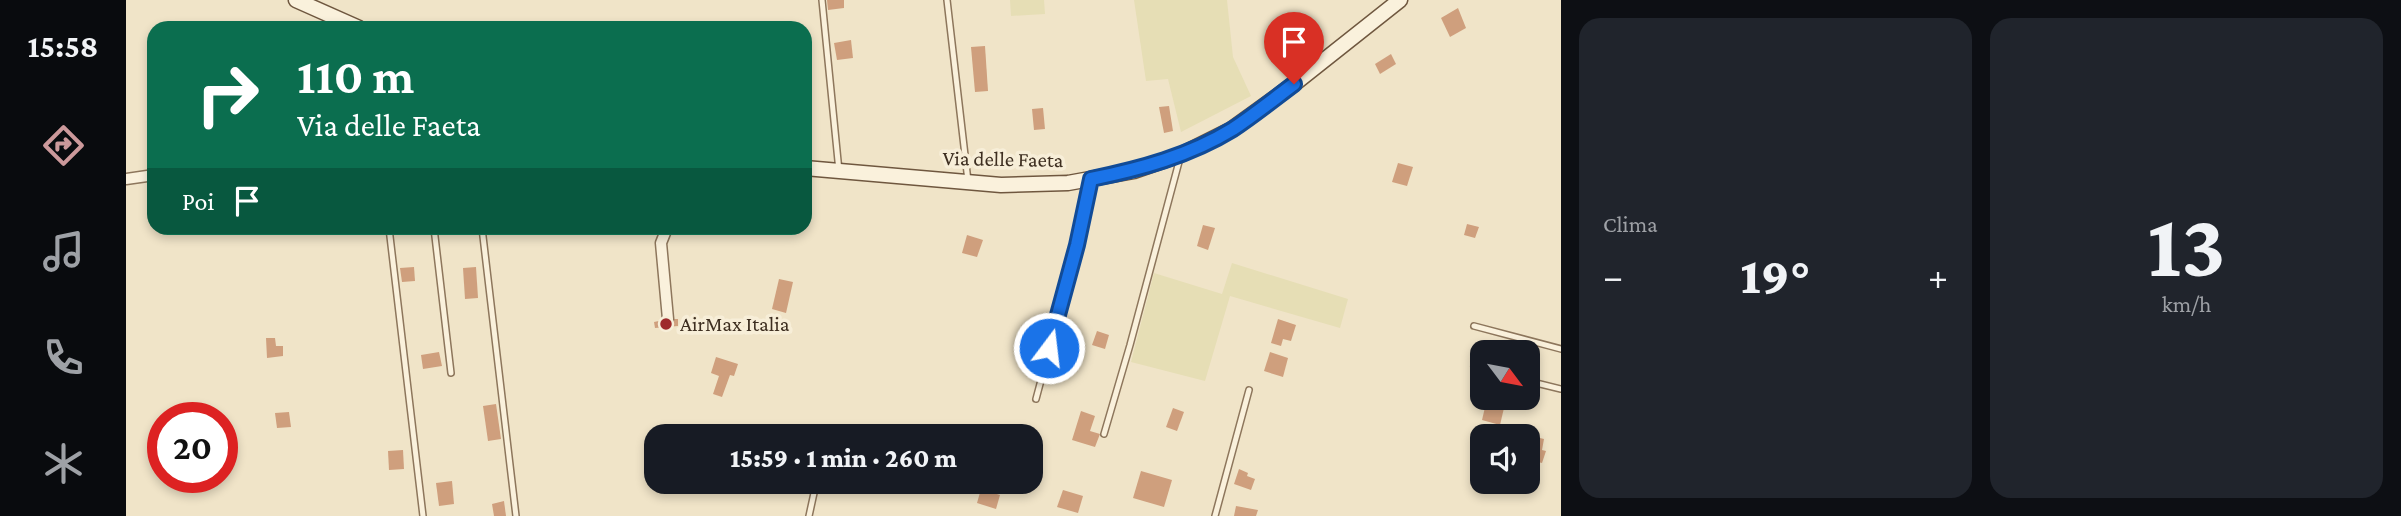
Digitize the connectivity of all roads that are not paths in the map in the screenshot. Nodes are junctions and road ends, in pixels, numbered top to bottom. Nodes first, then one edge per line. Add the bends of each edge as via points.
1 (296, 0) edge
2 (822, 0) edge
3 (947, 0) edge
4 (1400, 0) edge
5 (343, 21) edge
6 (1181, 155) junction
7 (812, 169) edge
8 (839, 171) junction
9 (147, 176) edge
10 (126, 179) edge
11 (1091, 179) junction
12 (968, 182) junction
13 (390, 235) edge
14 (434, 235) edge
15 (483, 235) edge
16 (664, 235) edge
17 (668, 319) dead end
18 (1474, 326) dead end
19 (1561, 349) edge
20 (451, 373) dead end
21 (1540, 384) edge
22 (1561, 389) edge
23 (1249, 390) dead end
24 (1035, 399) dead end
25 (1104, 435) dead end
26 (814, 494) edge
27 (423, 516) edge
28 (516, 516) edge
29 (809, 516) edge
30 (1214, 516) edge

1 - 5 street
2 - 8 lane
3 - 12 lane
4 - 6 street, Via delle Faeta via 1232,129
6 - 11 street, Via delle Faeta
6 - 25 lane
7 - 8 street, Via delle Faeta
8 - 12 street, Via delle Faeta
9 - 10 street
11 - 12 street, Via delle Faeta via 1001,185
11 - 24 lane
13 - 27 lane
14 - 20 lane
15 - 28 lane
16 - 17 street via 661,243
18 - 19 lane
21 - 22 lane
23 - 30 lane
26 - 29 lane

